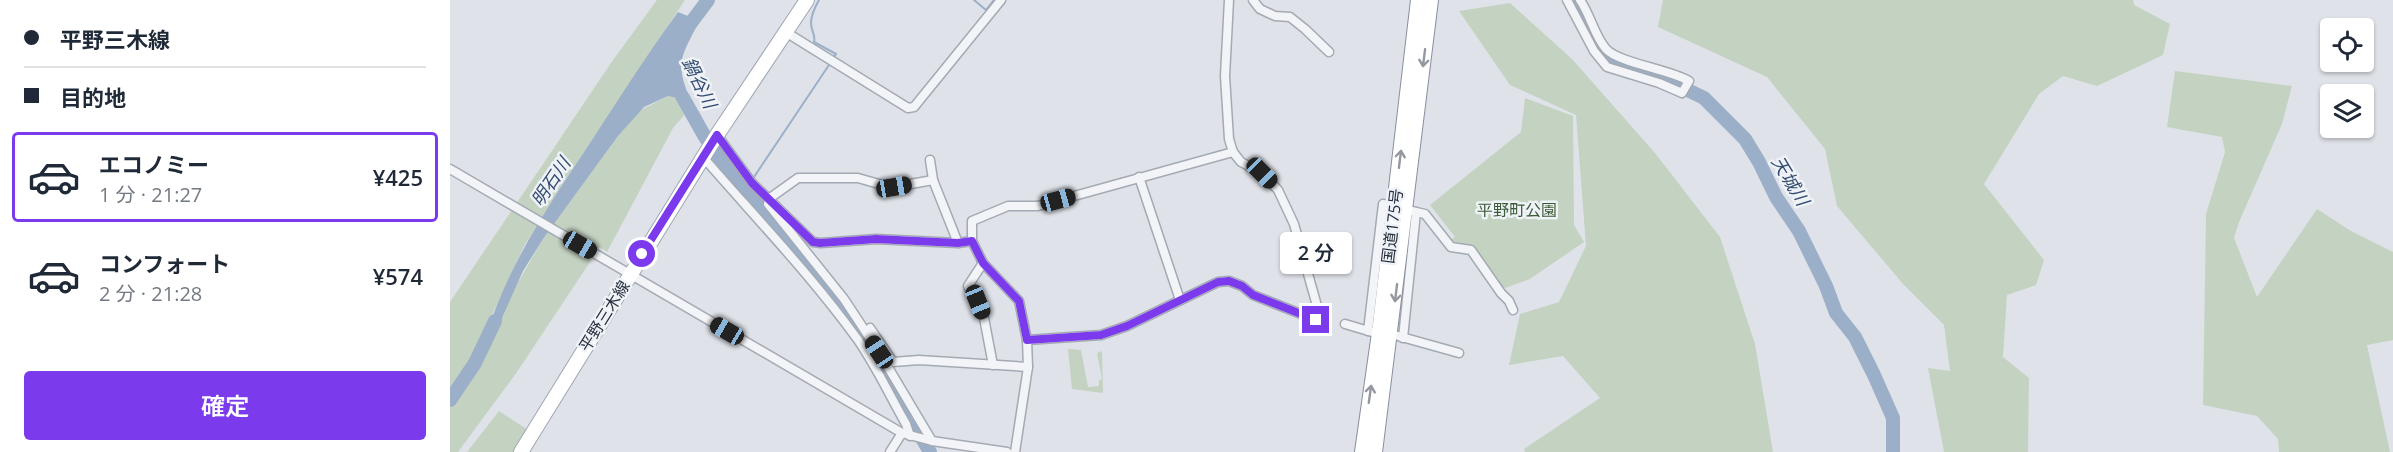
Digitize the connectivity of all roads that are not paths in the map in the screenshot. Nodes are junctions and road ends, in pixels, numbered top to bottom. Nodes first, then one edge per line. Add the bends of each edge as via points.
1 (807, 0) edge
2 (1001, 0) edge
3 (1229, 0) edge
4 (1252, 0) edge
5 (1418, 0) edge
6 (1431, 0) edge
7 (1567, 0) edge
8 (1592, 0) edge
9 (1582, 4) edge
10 (784, 31) junction
11 (1329, 52) dead end
12 (716, 137) junction
13 (1233, 152) junction
14 (704, 155) junction
15 (930, 160) dead end
16 (450, 169) edge
17 (1139, 177) junction
18 (933, 180) junction
19 (770, 198) junction
20 (1406, 209) junction
21 (972, 241) junction
22 (958, 243) junction
23 (983, 263) junction
24 (630, 274) junction
25 (844, 299) junction
26 (1180, 300) junction
27 (831, 307) junction
28 (1514, 310) dead end
29 (1345, 324) dead end
30 (1385, 334) junction
31 (1027, 340) junction
32 (1459, 353) dead end
33 (993, 365) junction
34 (1028, 367) junction
35 (906, 435) junction
36 (932, 441) junction
37 (521, 452) edge
38 (890, 452) edge
39 (1007, 452) edge
40 (1015, 452) edge
41 (1362, 452) edge
42 (1375, 452) edge

1 - 10 main road, 平野三木線
2 - 10 street via 914,107 908,108
3 - 13 street via 1225,76
4 - 11 street via 1275,16 1290,17
20 -> 5 main road, 国道175号
6 -> 20 main road, 国道175号
7 - 9 street via 1607,67 1682,93 1689,81 1675,73 1616,57 1606,49
8 - 9 street
10 - 12 main road, 平野三木線
12 - 14 main road, 平野三木線
12 - 19 street via 752,183
13 - 17 street
13 - 26 street via 1278,190 1294,224 1321,320 1253,295 1229,281 1218,282
14 - 24 main road, 平野三木線
14 - 27 street
15 - 18 street
16 - 24 street
17 - 21 street via 1038,206 1008,207 972,221
17 - 26 street
18 - 19 street via 894,187 858,178 798,178
18 - 22 street
19 - 22 street via 813,242 876,239
19 - 25 street via 768,204
20 - 28 street via 1425,214 1450,247 1471,250
20 - 30 main road, 国道175号
20 - 30 street via 1383,204
21 - 22 street
21 - 23 street
23 - 31 street via 1019,301
23 - 33 street via 968,286 984,318
24 - 35 street
24 - 37 main road, 平野三木線
25 - 27 street
25 - 33 street via 854,305 893,362
25 - 36 street
26 - 31 street via 1101,335
27 - 35 street via 859,341 906,424
29 - 30 street
30 - 32 street
41 -> 30 main road, 国道175号
30 - 42 main road, 国道175号
31 - 34 street
33 - 34 street
34 - 40 street
35 - 36 street
35 - 38 street
36 - 39 street

